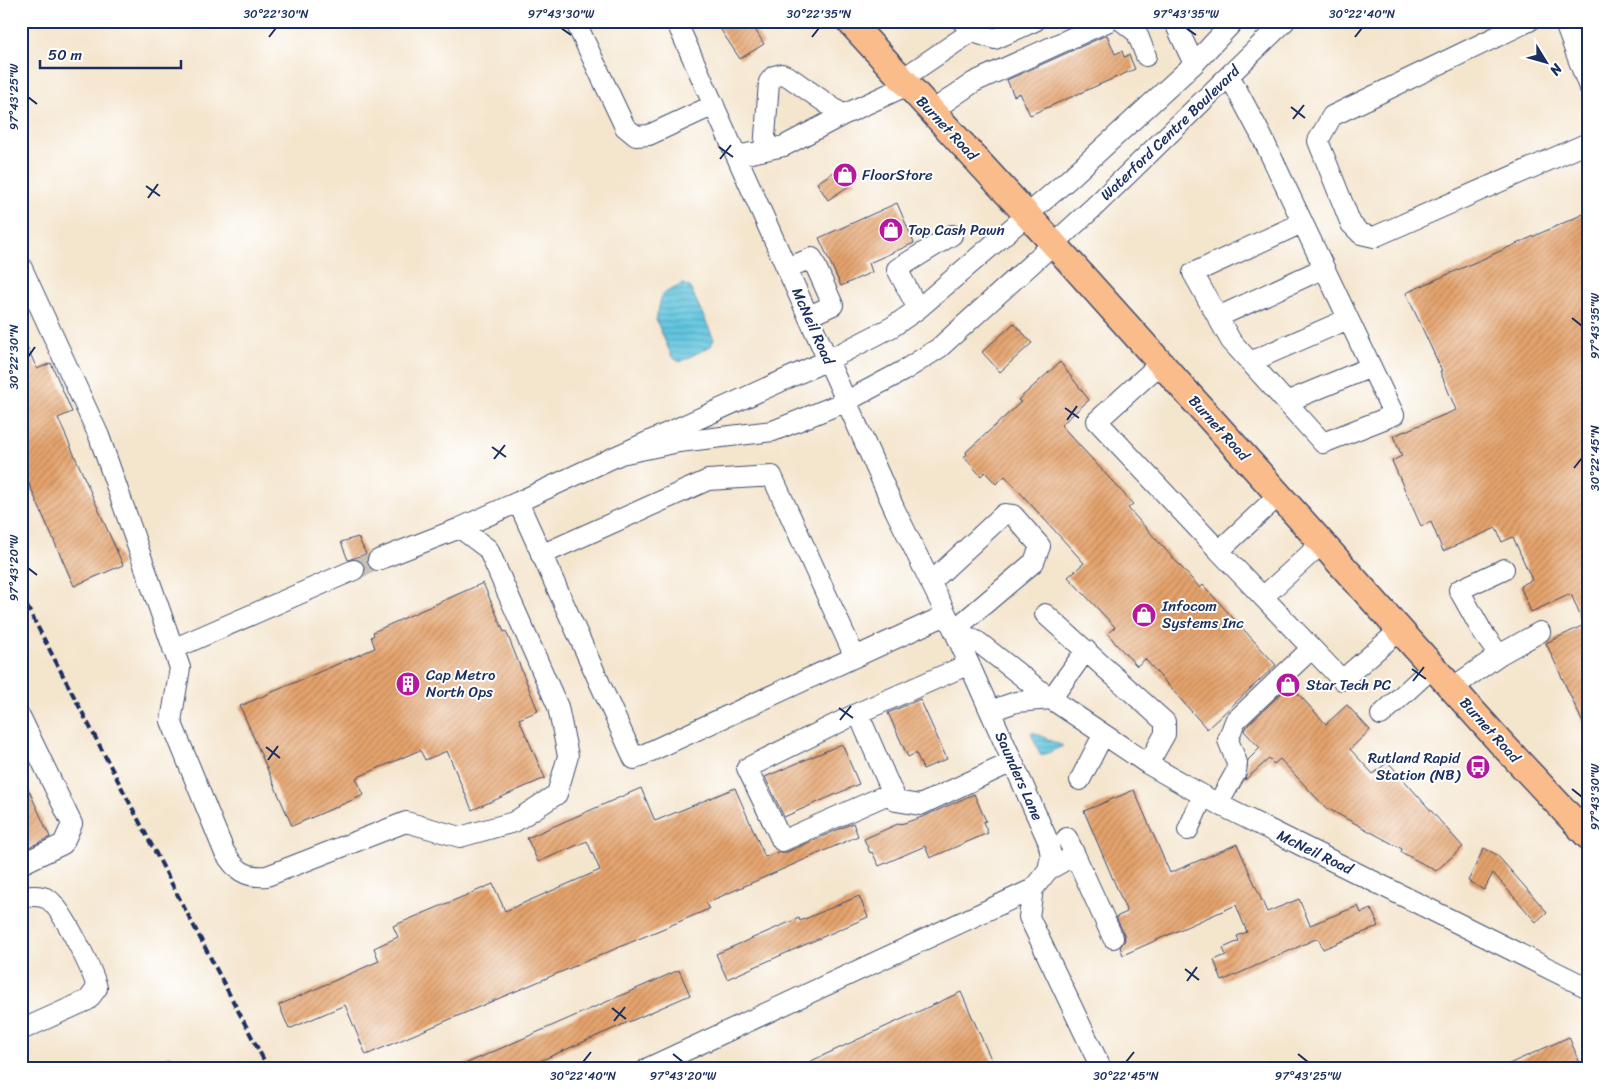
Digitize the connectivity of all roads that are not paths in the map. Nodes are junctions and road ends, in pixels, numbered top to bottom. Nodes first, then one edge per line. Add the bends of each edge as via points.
1 (575, 21) edge
2 (676, 21) edge
3 (849, 21) edge
4 (1035, 21) edge
5 (1109, 21) edge
6 (1122, 21) edge
7 (1174, 21) edge
8 (1234, 21) edge
9 (1285, 21) edge
10 (1528, 21) edge
11 (1564, 21) edge
12 (968, 26) edge
13 (1146, 56) dead end
14 (1194, 64) junction
15 (1230, 77) junction
16 (905, 82) junction
17 (1588, 84) edge
18 (714, 105) junction
19 (932, 111) junction
20 (843, 115) junction
21 (1588, 143) edge
22 (764, 150) junction
23 (737, 156) junction
24 (1029, 216) junction
25 (1302, 223) junction
26 (952, 235) dead end
27 (1053, 243) junction
28 (21, 266) edge
29 (787, 268) junction
30 (1324, 268) junction
31 (918, 310) junction
32 (809, 316) junction
33 (1218, 317) junction
34 (1348, 319) junction
35 (828, 360) junction
36 (1250, 362) junction
37 (1161, 364) junction
38 (1371, 367) junction
39 (846, 401) junction
40 (1286, 402) junction
41 (621, 454) junction
42 (1279, 495) junction
43 (518, 502) junction
44 (460, 528) junction
45 (1322, 543) junction
46 (1219, 551) junction
47 (542, 554) junction
48 (378, 560) tunnel mouth
49 (354, 570) tunnel mouth
50 (1504, 570) dead end
51 (931, 582) junction
52 (1262, 597) junction
53 (1044, 614) dead end
54 (950, 622) junction
55 (1400, 630) junction
56 (1540, 632) dead end
57 (1312, 648) junction
58 (173, 649) junction
59 (1086, 650) junction
60 (1499, 655) junction
61 (855, 657) junction
62 (969, 664) junction
63 (1433, 667) junction
64 (1452, 688) junction
65 (1051, 699) junction
66 (990, 711) junction
67 (858, 713) junction
68 (1380, 715) dead end
69 (21, 718) edge
70 (1103, 735) junction
71 (1012, 762) junction
72 (1148, 764) junction
73 (1080, 780) dead end
74 (892, 792) junction
75 (1211, 800) junction
76 (1188, 830) dead end
77 (1588, 836) edge
78 (1064, 845) junction
79 (21, 864) edge
80 (1033, 889) junction
81 (21, 898) edge
82 (1113, 938) dead end
83 (1588, 988) edge
84 (21, 1030) edge
85 (648, 1068) edge
86 (1101, 1068) edge

1 - 18 street via 625,127 636,136 649,135
2 - 18 street, McNeil Road
3 - 16 main road, Burnet Road
4 - 12 street via 995,39
5 - 19 street via 974,82
6 - 13 street via 1137,33
7 - 14 street
8 - 14 street
9 - 15 street, Waterford Centre Boulevard
10 - 21 street via 1332,116 1318,141 1351,224 1361,234 1374,237
11 - 17 street
12 - 16 street
14 - 24 street
15 - 25 street
15 - 27 street, Waterford Centre Boulevard
16 - 19 main road, Burnet Road
16 - 20 street
18 - 23 street, McNeil Road
19 - 24 main road, Burnet Road
20 - 22 street via 784,146
20 - 22 street via 789,77 782,74 774,76 769,82
22 - 23 street
23 - 29 street, McNeil Road
24 - 27 main road, Burnet Road
24 - 31 street
25 - 30 street
25 - 33 street via 1192,273
26 - 31 street via 898,269
27 - 37 main road, Burnet Road
27 - 39 street, Waterford Centre Boulevard via 939,348
28 - 58 street via 99,436
29 - 32 street, McNeil Road
29 - 32 street via 812,258 833,305
30 - 33 street
30 - 34 street
31 - 35 street
32 - 35 street, McNeil Road
33 - 36 street via 1231,341
34 - 36 street
34 - 38 street
35 - 39 street, McNeil Road
35 - 41 street
36 - 40 street
37 - 42 main road, Burnet Road
37 - 46 street via 1097,422
38 - 40 street
38 - 40 street via 1394,415 1323,444
39 - 41 street, Waterford Centre Boulevard via 773,430 679,442
39 - 51 street, McNeil Road
41 - 43 street
42 - 45 main road, Burnet Road
42 - 46 street
43 - 44 street
43 - 47 street
44 - 48 street
44 - 58 street via 488,549 558,707 568,756 557,794 514,822 460,837 406,822 267,876 254,878 241,874 224,851 171,721 180,668
45 - 52 street
45 - 55 main road, Burnet Road
46 - 52 street
47 - 61 street via 708,480 772,476
47 - 61 street via 634,759
49 - 58 street
50 - 60 street via 1459,590
51 - 54 street, McNeil Road
51 - 54 street via 1004,514 1013,515 1040,546 1034,562
52 - 57 street
53 - 59 street
54 - 61 street
54 - 62 street, McNeil Road
54 - 65 street, McNeil Road
55 - 57 street via 1342,680
55 - 63 main road, Burnet Road
56 - 60 street
57 - 75 street via 1235,721 1228,740 1238,763 1236,772
59 - 65 street
59 - 72 street via 1165,722 1165,734
60 - 64 street
62 - 66 street, McNeil Road
62 - 67 street
63 - 64 main road, Burnet Road
63 - 68 street
64 - 77 main road, Burnet Road
65 - 66 street via 1016,702
65 - 70 street, McNeil Road
66 - 71 street, Saunders Lane
67 - 74 street
67 - 74 street via 747,768 782,841
69 - 79 street via 72,824 63,844
70 - 72 street, McNeil Road
70 - 73 street
71 - 74 street via 920,805 896,801
71 - 78 street, Saunders Lane
72 - 75 street, McNeil Road
75 - 76 street
75 - 83 street, McNeil Road
78 - 80 street via 1051,856 1048,870
78 - 82 street, Saunders Lane
80 - 85 street
80 - 86 street via 1029,917
81 - 84 street via 28,895 48,899 61,913 97,988 88,1000

